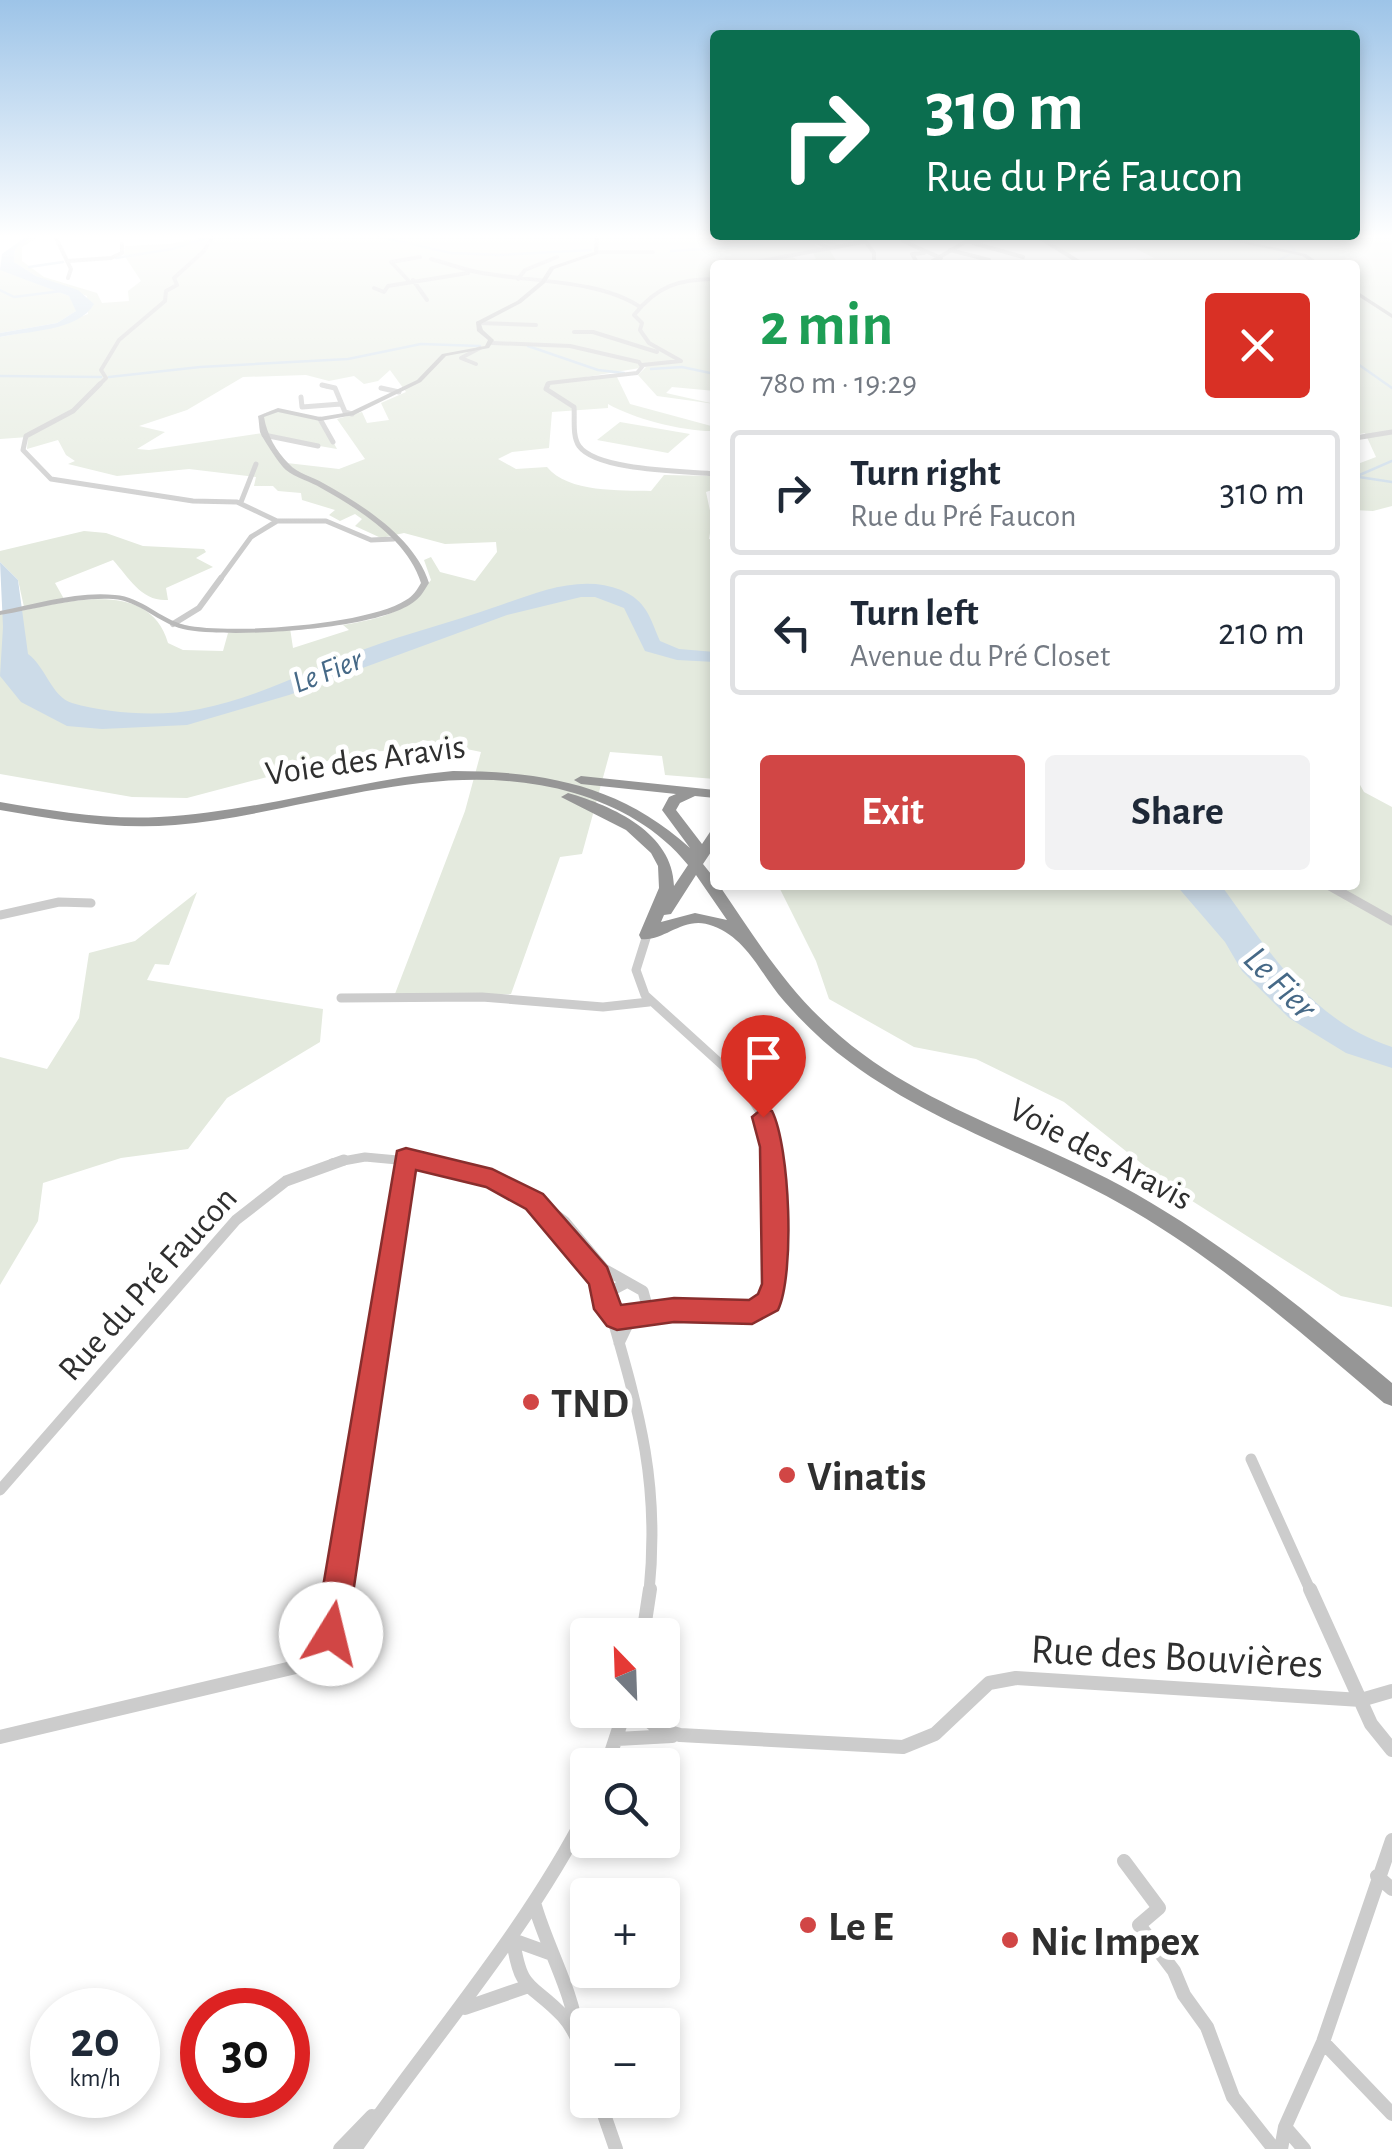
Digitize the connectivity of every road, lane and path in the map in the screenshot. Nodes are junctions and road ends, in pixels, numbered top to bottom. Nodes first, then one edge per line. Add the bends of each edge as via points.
1 (127, 336) edge
2 (487, 336) edge
3 (606, 336) edge
4 (644, 336) edge
5 (492, 343) junction
6 (480, 348) junction
7 (664, 351) junction
8 (476, 364) dead end
9 (642, 365) junction
10 (322, 385) dead end
11 (381, 388) dead end
12 (399, 392) junction
13 (301, 397) dead end
14 (341, 404) junction
15 (352, 414) junction
16 (320, 420) junction
17 (1392, 432) edge
18 (264, 434) junction
19 (1360, 437) edge
20 (333, 442) dead end
21 (318, 446) dead end
22 (256, 464) dead end
23 (710, 474) edge
24 (241, 502) junction
25 (276, 521) junction
26 (394, 540) junction
27 (0, 613) edge
28 (172, 624) junction
29 (550, 776) junction
30 (383, 783) junction
31 (709, 792) edge
32 (0, 803) edge
33 (710, 843) edge
34 (702, 854) junction
35 (710, 864) edge
36 (687, 876) junction
37 (710, 884) edge
38 (667, 885) junction
39 (714, 890) edge
40 (728, 890) edge
41 (1337, 890) edge
42 (91, 903) dead end
43 (0, 916) edge
44 (1392, 921) edge
45 (648, 934) junction
46 (749, 942) junction
47 (776, 977) junction
48 (342, 998) dead end
49 (647, 999) junction
50 (406, 1158) junction
51 (534, 1201) junction
52 (626, 1283) junction
53 (646, 1296) junction
54 (606, 1298) junction
55 (674, 1310) junction
56 (611, 1314) junction
57 (634, 1317) junction
58 (619, 1344) junction
59 (1392, 1396) edge
60 (1252, 1459) dead end
61 (0, 1490) edge
62 (644, 1618) edge
63 (1392, 1692) edge
64 (1361, 1700) junction
65 (620, 1728) edge
66 (658, 1728) edge
67 (680, 1735) junction
68 (0, 1737) edge
69 (617, 1740) junction
70 (614, 1748) edge
71 (1392, 1750) edge
72 (1392, 1840) edge
73 (570, 1843) edge
74 (1124, 1861) dead end
75 (1377, 1876) junction
76 (1392, 1889) edge
77 (535, 1906) junction
78 (513, 1940) junction
79 (549, 1954) junction
80 (526, 1987) junction
81 (462, 2008) junction
82 (574, 2008) edge
83 (570, 2027) edge
84 (1322, 2042) junction
85 (385, 2104) junction
86 (1392, 2114) edge
87 (606, 2118) edge
88 (1285, 2127) junction
89 (340, 2149) edge
90 (355, 2149) edge
91 (616, 2149) edge
92 (1278, 2149) edge
93 (1304, 2149) edge

1 - 24 street via 108,355 101,370 106,378 95,392 26,436 23,453 47,478 194,502
2 - 5 street
3 - 7 street
4 - 7 street
5 - 6 street
5 - 9 street via 570,346
6 - 8 street via 461,358
6 - 12 street via 444,355 424,378
7 - 9 street via 680,362
9 - 23 street via 634,374 562,379 546,389 574,408 577,442 586,452 638,468
10 - 14 street via 335,388
11 - 12 street
12 - 15 street
13 - 14 street via 302,407
14 - 15 street
15 - 16 street
16 - 18 street via 270,411 262,416
16 - 20 street
17 - 19 street
18 - 21 street
18 - 26 street via 289,469 306,474
22 - 24 street
24 - 25 street
25 - 26 street via 326,520 371,540
25 - 28 street via 251,537 199,608
26 - 28 street via 421,564 424,583 410,602 379,616 209,630
27 - 28 street via 88,598 129,599
29 - 31 highway
29 - 32 highway, Voie des Aravis via 425,771 138,816
29 - 34 highway, Voie des Aravis via 646,810
30 - 32 highway, Voie des Aravis via 164,821 96,820
30 - 37 highway, Voie des Aravis via 459,774 576,788 662,829
30 - 38 highway via 499,782 577,800 652,846
31 - 34 highway via 679,797 669,810
33 - 36 highway
34 - 35 highway, Voie des Aravis
36 - 38 highway
36 - 45 highway
38 - 45 highway
39 - 46 highway, Voie des Aravis
40 - 47 highway, Voie des Aravis
41 - 44 street
42 - 43 street via 60,902
45 - 46 highway via 673,920 701,916 722,921
45 - 49 street via 636,968
46 - 47 highway, Voie des Aravis
47 - 59 highway, Voie des Aravis via 812,1022 852,1055 1164,1221
48 - 49 street via 531,998 612,1010
49 - 55 street via 739,1078 760,1110 772,1147 775,1284 769,1302 746,1313
50 - 51 street, Rue du Pré Faucon via 482,1175
50 - 61 street, Rue du Pré Faucon via 334,1160 256,1201
50 - 68 street via 334,1620 324,1649 300,1666
51 - 52 street, Rue du Pré Faucon via 559,1216 605,1271
51 - 54 street, Rue du Pré Faucon via 598,1276
52 - 53 street
52 - 54 street
53 - 55 street
53 - 57 street
54 - 56 street
55 - 57 street
56 - 57 street
56 - 58 street
57 - 58 street
58 - 62 street via 651,1475 653,1556
60 - 64 street
63 - 64 street, Rue des Bouvières
64 - 67 street, Rue des Bouvières via 1028,1677 990,1683 935,1734 903,1747
64 - 71 street
65 - 69 street
66 - 67 street, Rue des Bouvières
67 - 69 street, Rue des Bouvières
69 - 70 street
72 - 75 street
73 - 77 street
74 - 92 street via 1159,1908 1139,1925 1206,2027 1233,2097
75 - 76 street
75 - 84 street
77 - 78 street
77 - 79 street
78 - 79 street
78 - 80 street
78 - 81 street
79 - 82 street
80 - 81 street
80 - 83 street
81 - 85 street
84 - 86 street
84 - 88 street
85 - 89 street
85 - 90 street
87 - 91 street
88 - 92 street
88 - 93 street

